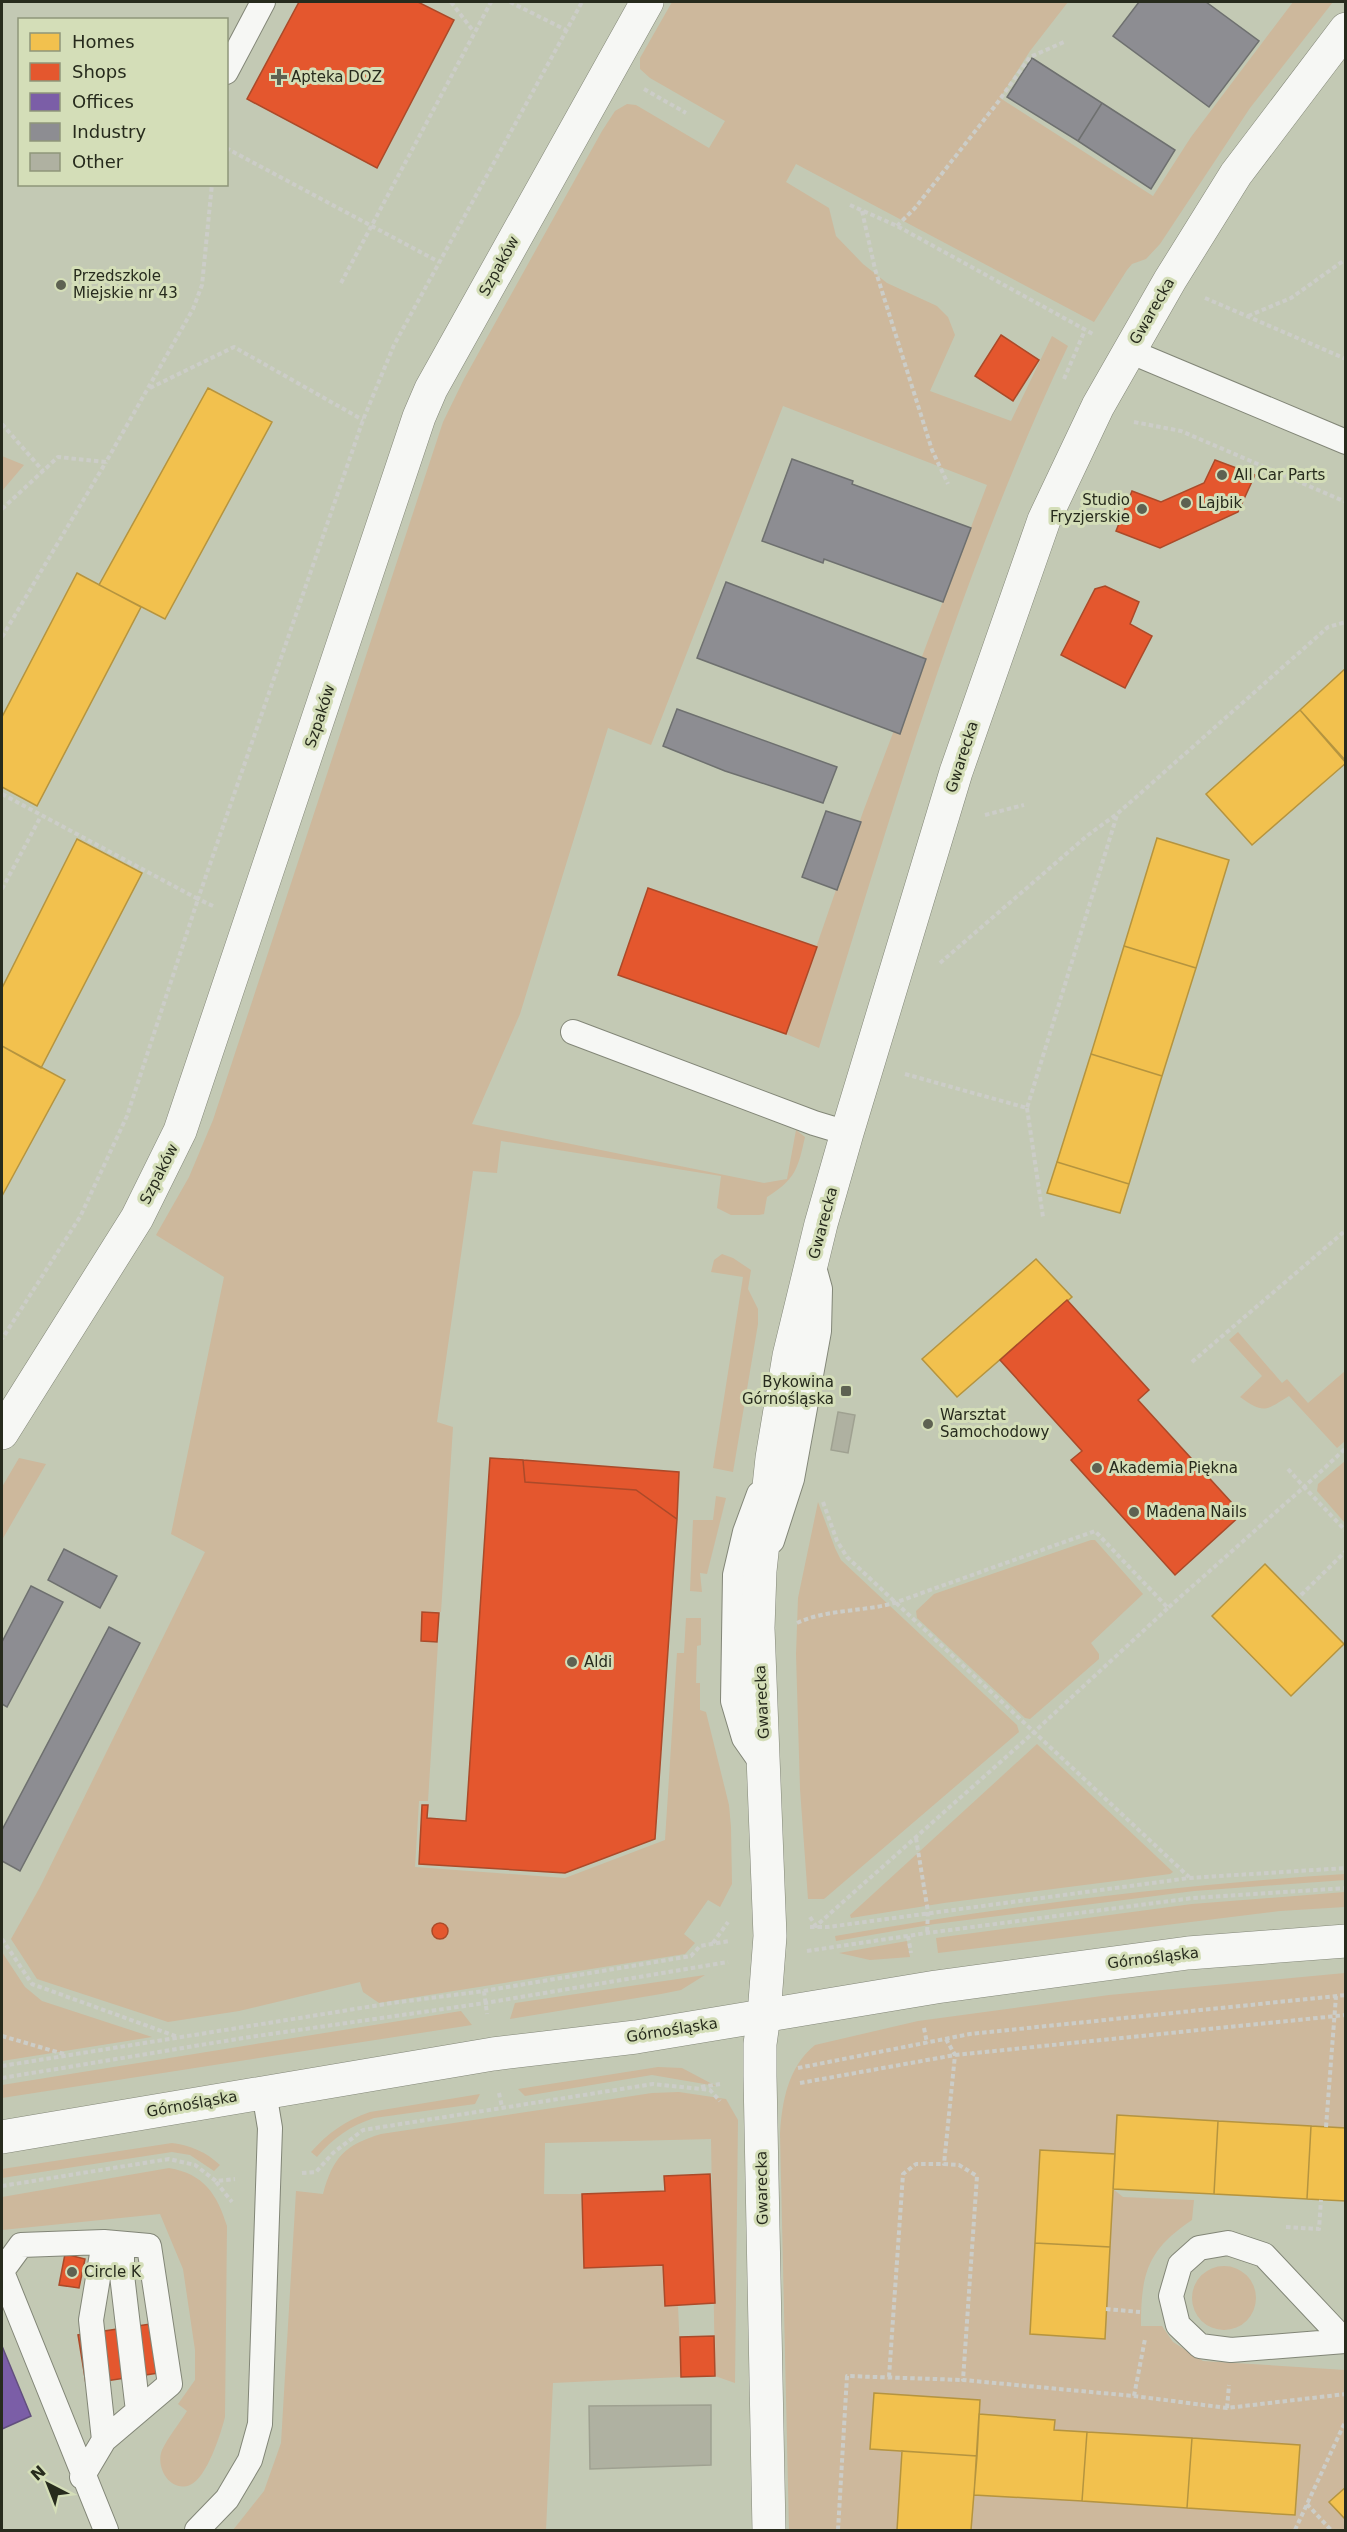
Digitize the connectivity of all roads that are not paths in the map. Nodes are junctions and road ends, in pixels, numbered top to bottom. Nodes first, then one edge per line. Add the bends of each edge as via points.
1 (263, 2) edge
2 (647, 2) edge
3 (1346, 29) edge
4 (228, 68) edge
5 (1129, 351) junction
6 (1346, 442) edge
7 (573, 1032) dead end
8 (847, 1133) junction
9 (812, 1262) junction
10 (2, 1433) edge
11 (772, 1458) junction
12 (760, 1571) junction
13 (765, 1768) junction
14 (1346, 1941) edge
15 (764, 2015) junction
16 (264, 2092) junction
17 (2, 2137) edge
18 (113, 2243) junction
19 (2, 2271) edge
20 (1345, 2341) edge
21 (138, 2411) junction
22 (104, 2440) junction
23 (82, 2477) junction
24 (106, 2530) edge
25 (197, 2530) edge
26 (769, 2530) edge

1 - 4 lane
2 - 10 street, Szpaków via 436,378 423,408 180,1131 137,1218
3 - 5 street, Gwarecka via 1236,174
5 - 6 lane
5 - 8 street, Gwarecka via 1044,520 956,772
7 - 8 lane
8 - 9 street, Gwarecka
9 - 11 street, Gwarecka via 789,1356
9 - 12 lane via 820,1289 819,1331 792,1479
11 - 12 street, Gwarecka
11 - 13 lane via 745,1532 735,1586 734,1701 744,1738
12 - 13 street, Gwarecka via 758,1628
13 - 15 street, Gwarecka via 770,1946
14 - 15 street, Górnośląska via 1188,1953
15 - 16 street, Górnośląska
15 - 26 street, Gwarecka via 760,2076
16 - 17 street, Górnośląska
16 - 25 lane via 270,2128 260,2424 249,2460 227,2499
18 - 19 lane via 21,2245
18 - 21 lane via 122,2275
18 - 21 lane via 149,2246 170,2384
18 - 22 lane via 91,2320
19 - 23 lane
20 - 20 lane via 1264,2255 1228,2244 1199,2248 1180,2265 1171,2296 1178,2325 1200,2346 1232,2350
21 - 22 lane
22 - 23 lane
23 - 24 lane

